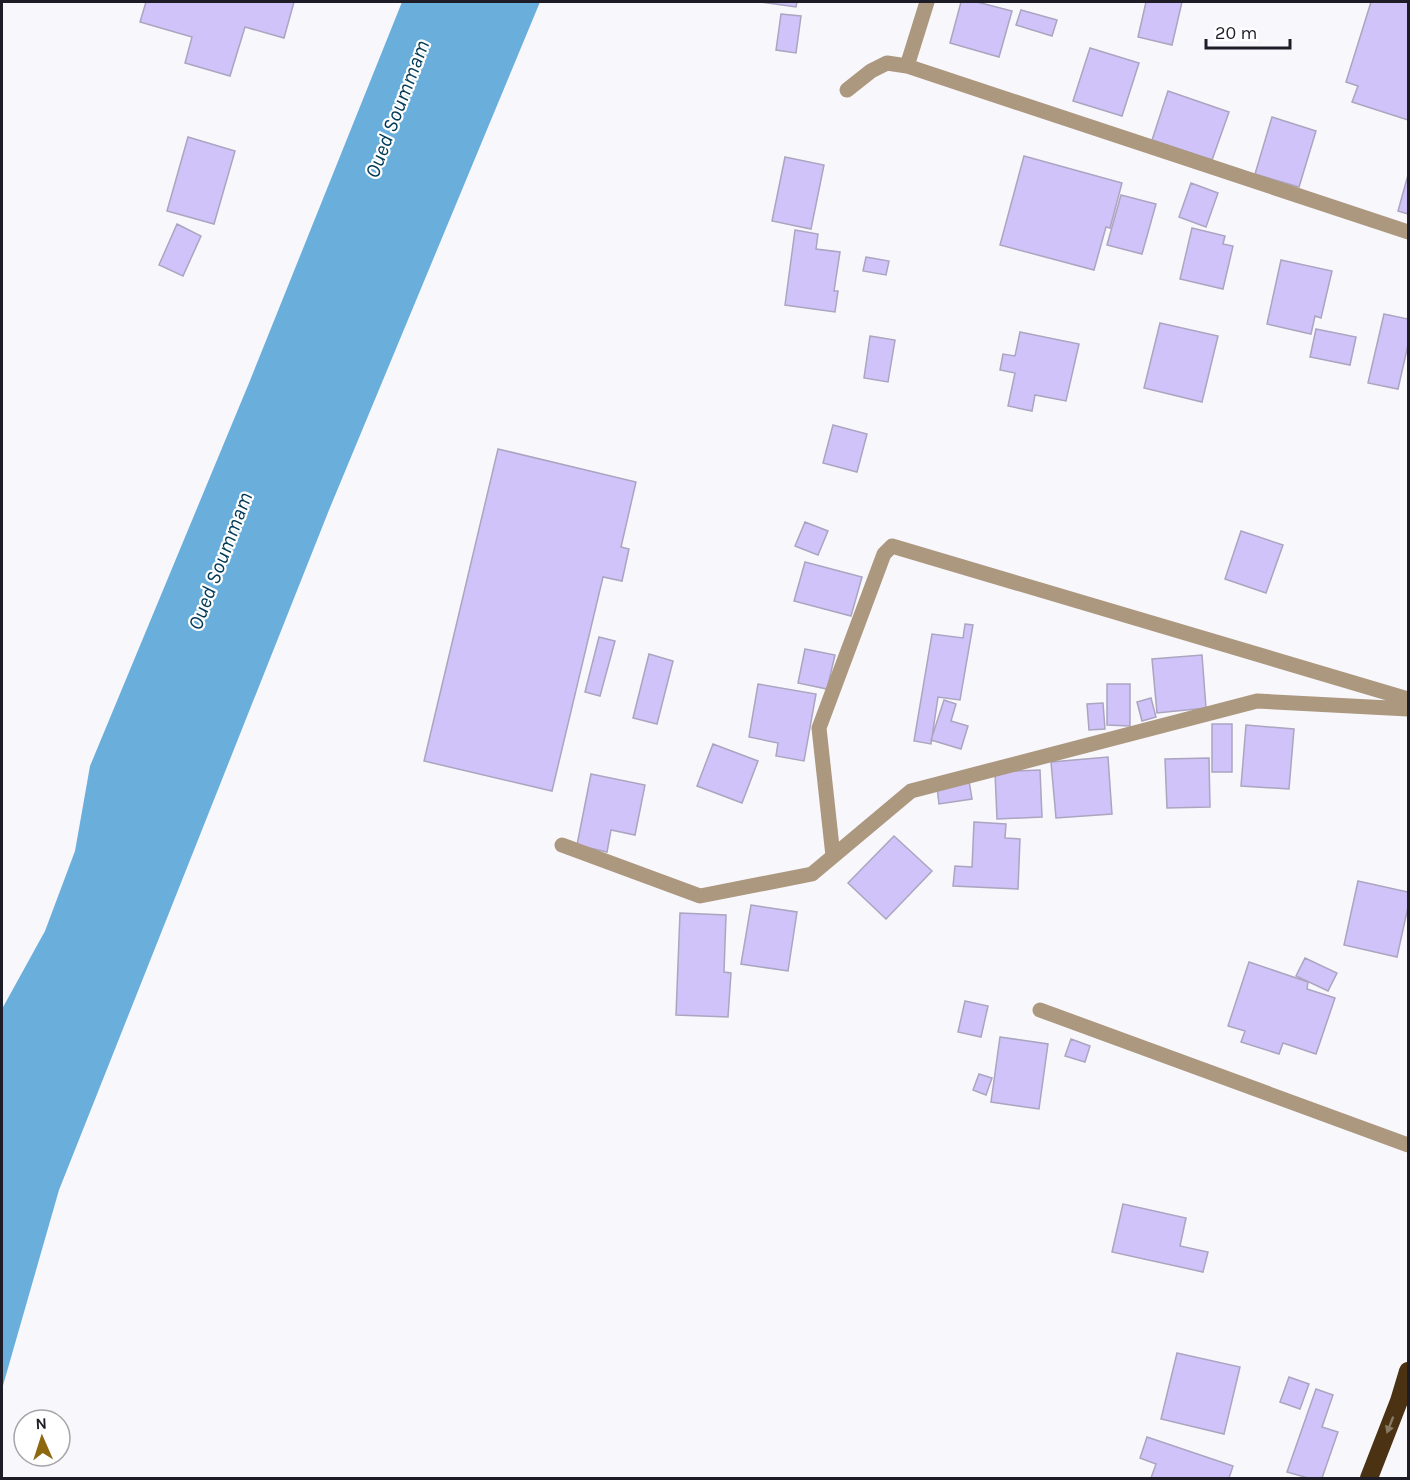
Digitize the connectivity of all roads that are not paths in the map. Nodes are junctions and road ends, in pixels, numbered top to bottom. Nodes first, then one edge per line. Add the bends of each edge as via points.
1 (927, 2) edge
2 (907, 66) junction
3 (848, 90) dead end
4 (1408, 232) edge
5 (1408, 699) edge
6 (1408, 709) edge
7 (562, 845) dead end
8 (833, 856) junction
9 (1040, 1010) dead end
10 (1408, 1145) edge
11 (1408, 1371) edge
12 (1369, 1479) edge

1 - 2 street
2 - 3 street via 887,63
2 - 4 street
5 - 8 street via 892,546 885,554 819,728
6 - 8 street via 1257,701 911,791
7 - 8 street via 700,896 812,874
9 - 10 street
11 -> 12 highway

